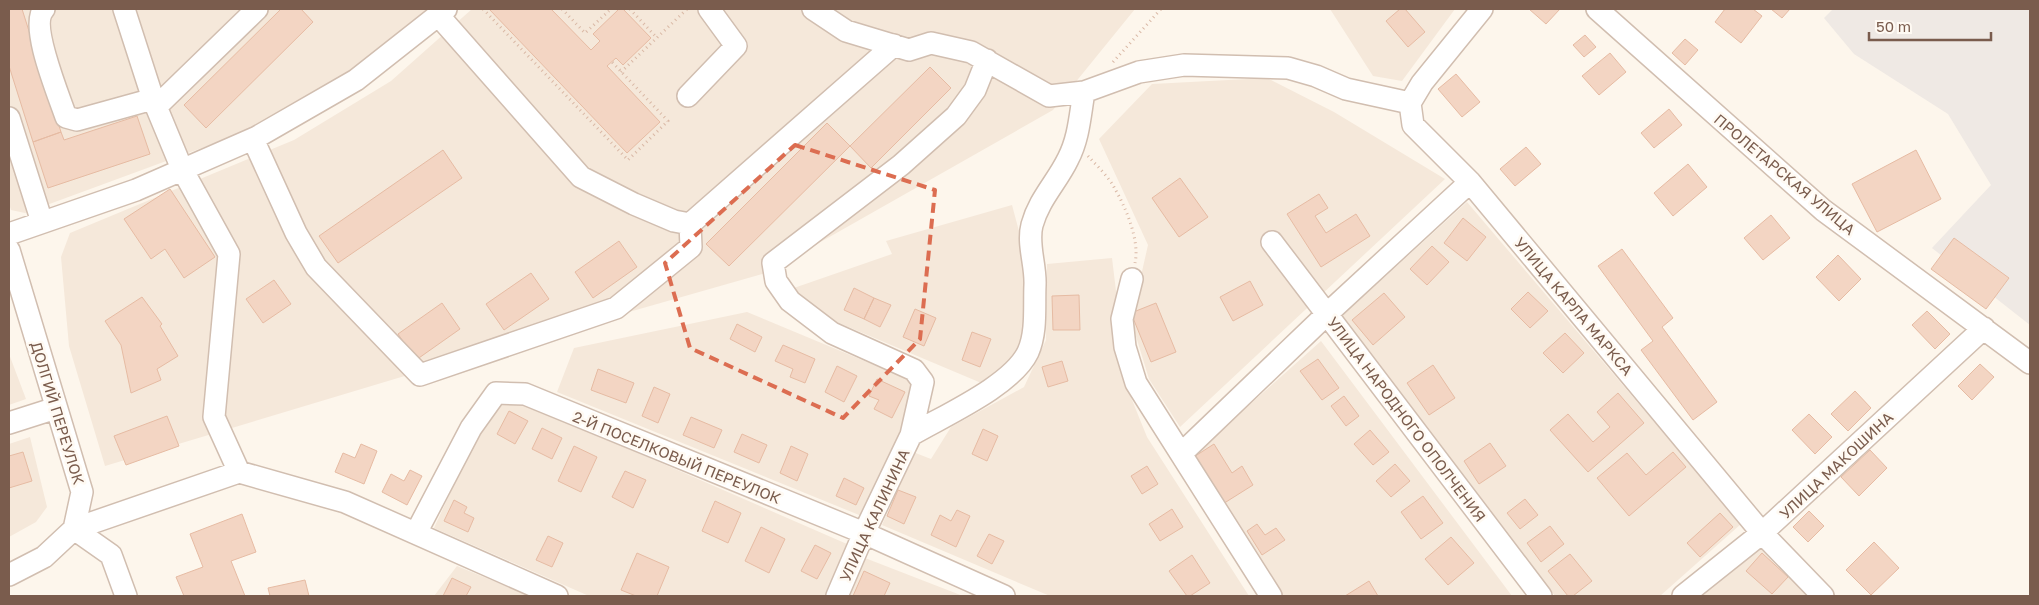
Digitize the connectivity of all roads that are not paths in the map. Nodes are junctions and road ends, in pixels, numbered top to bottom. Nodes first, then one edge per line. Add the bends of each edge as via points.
1 (44, 9) edge
2 (124, 9) edge
3 (257, 9) edge
4 (709, 9) edge
5 (814, 9) edge
6 (1482, 9) edge
7 (1597, 9) edge
8 (442, 12) edge
9 (894, 45) junction
10 (987, 60) junction
11 (1084, 92) junction
12 (688, 96) dead end
13 (155, 103) junction
14 (1410, 103) junction
15 (9, 118) edge
16 (253, 139) junction
17 (182, 169) junction
18 (1470, 182) junction
19 (42, 222) junction
20 (690, 224) junction
21 (9, 234) edge
22 (1272, 242) dead end
23 (9, 250) edge
24 (1132, 278) road end
25 (1328, 313) junction
26 (1984, 328) junction
27 (2030, 363) edge
28 (56, 408) junction
29 (9, 423) edge
30 (911, 435) junction
31 (1182, 453) junction
32 (239, 472) junction
33 (74, 529) junction
34 (416, 533) junction
35 (864, 533) junction
36 (1762, 533) junction
37 (9, 575) edge
38 (126, 596) edge
39 (557, 596) edge
40 (837, 596) edge
41 (1004, 596) edge
42 (1271, 596) edge
43 (1541, 596) edge
44 (1683, 596) edge
45 (1823, 596) edge

1 - 13 street via 40,17 40,34 66,117 77,120
2 - 13 street
3 - 13 street
4 - 12 street via 736,46
5 - 9 street via 846,31
6 - 14 street via 1422,83
7 - 26 street, ПРОЛЕТАРСКАЯ УЛИЦА via 1823,210
8 - 16 street via 356,80
8 - 20 street via 581,177 634,204 674,221
9 - 10 street via 909,50 931,43 971,52
9 - 20 street
10 - 11 street via 1049,96
10 - 30 street, УЛИЦА КАЛИНИНА via 975,90 956,116 901,165 773,262 776,281 790,301 832,333 914,370 923,382
11 - 14 street via 1139,72 1184,64 1288,68 1346,89
11 - 30 street via 1076,141 1068,160 1042,197 1031,226 1035,280 1033,337 1027,354 996,386
13 - 17 street
14 - 18 street, УЛИЦА КАРЛА МАРКСА via 1413,125
15 - 19 street
16 - 17 street
16 - 20 street via 296,233 316,267 420,375 616,308 691,247
17 - 19 street via 136,190
17 - 32 street via 229,254 214,417
18 - 25 street
18 - 36 street, УЛИЦА КАРЛА МАРКСА
19 - 21 street
22 - 25 street, УЛИЦА НАРОДНОГО ОПОЛЧЕНИЯ
23 - 28 street, ДОЛГИЙ ПЕРЕУЛОК
24 - 31 street via 1122,319 1125,347 1136,383
25 - 31 street
25 - 43 street, УЛИЦА НАРОДНОГО ОПОЛЧЕНИЯ
26 - 27 street, ПРОЛЕТАРСКАЯ УЛИЦА
26 - 36 street, УЛИЦА МАКОШИНА
28 - 29 street
28 - 33 street, ДОЛГИЙ ПЕРЕУЛОК via 82,492
30 - 35 street, УЛИЦА КАЛИНИНА
31 - 42 street
32 - 33 street
32 - 34 street via 345,502
33 - 37 street via 44,557
33 - 38 street via 111,555
34 - 35 street, 2-Й ПОСЕЛКОВЫЙ ПЕРЕУЛОК via 472,428 496,393 525,394
34 - 39 street
35 - 40 street, УЛИЦА КАЛИНИНА
35 - 41 street, 2-Й ПОСЕЛКОВЫЙ ПЕРЕУЛОК
36 - 44 street, УЛИЦА МАКОШИНА
36 - 45 street, УЛИЦА КАРЛА МАРКСА

